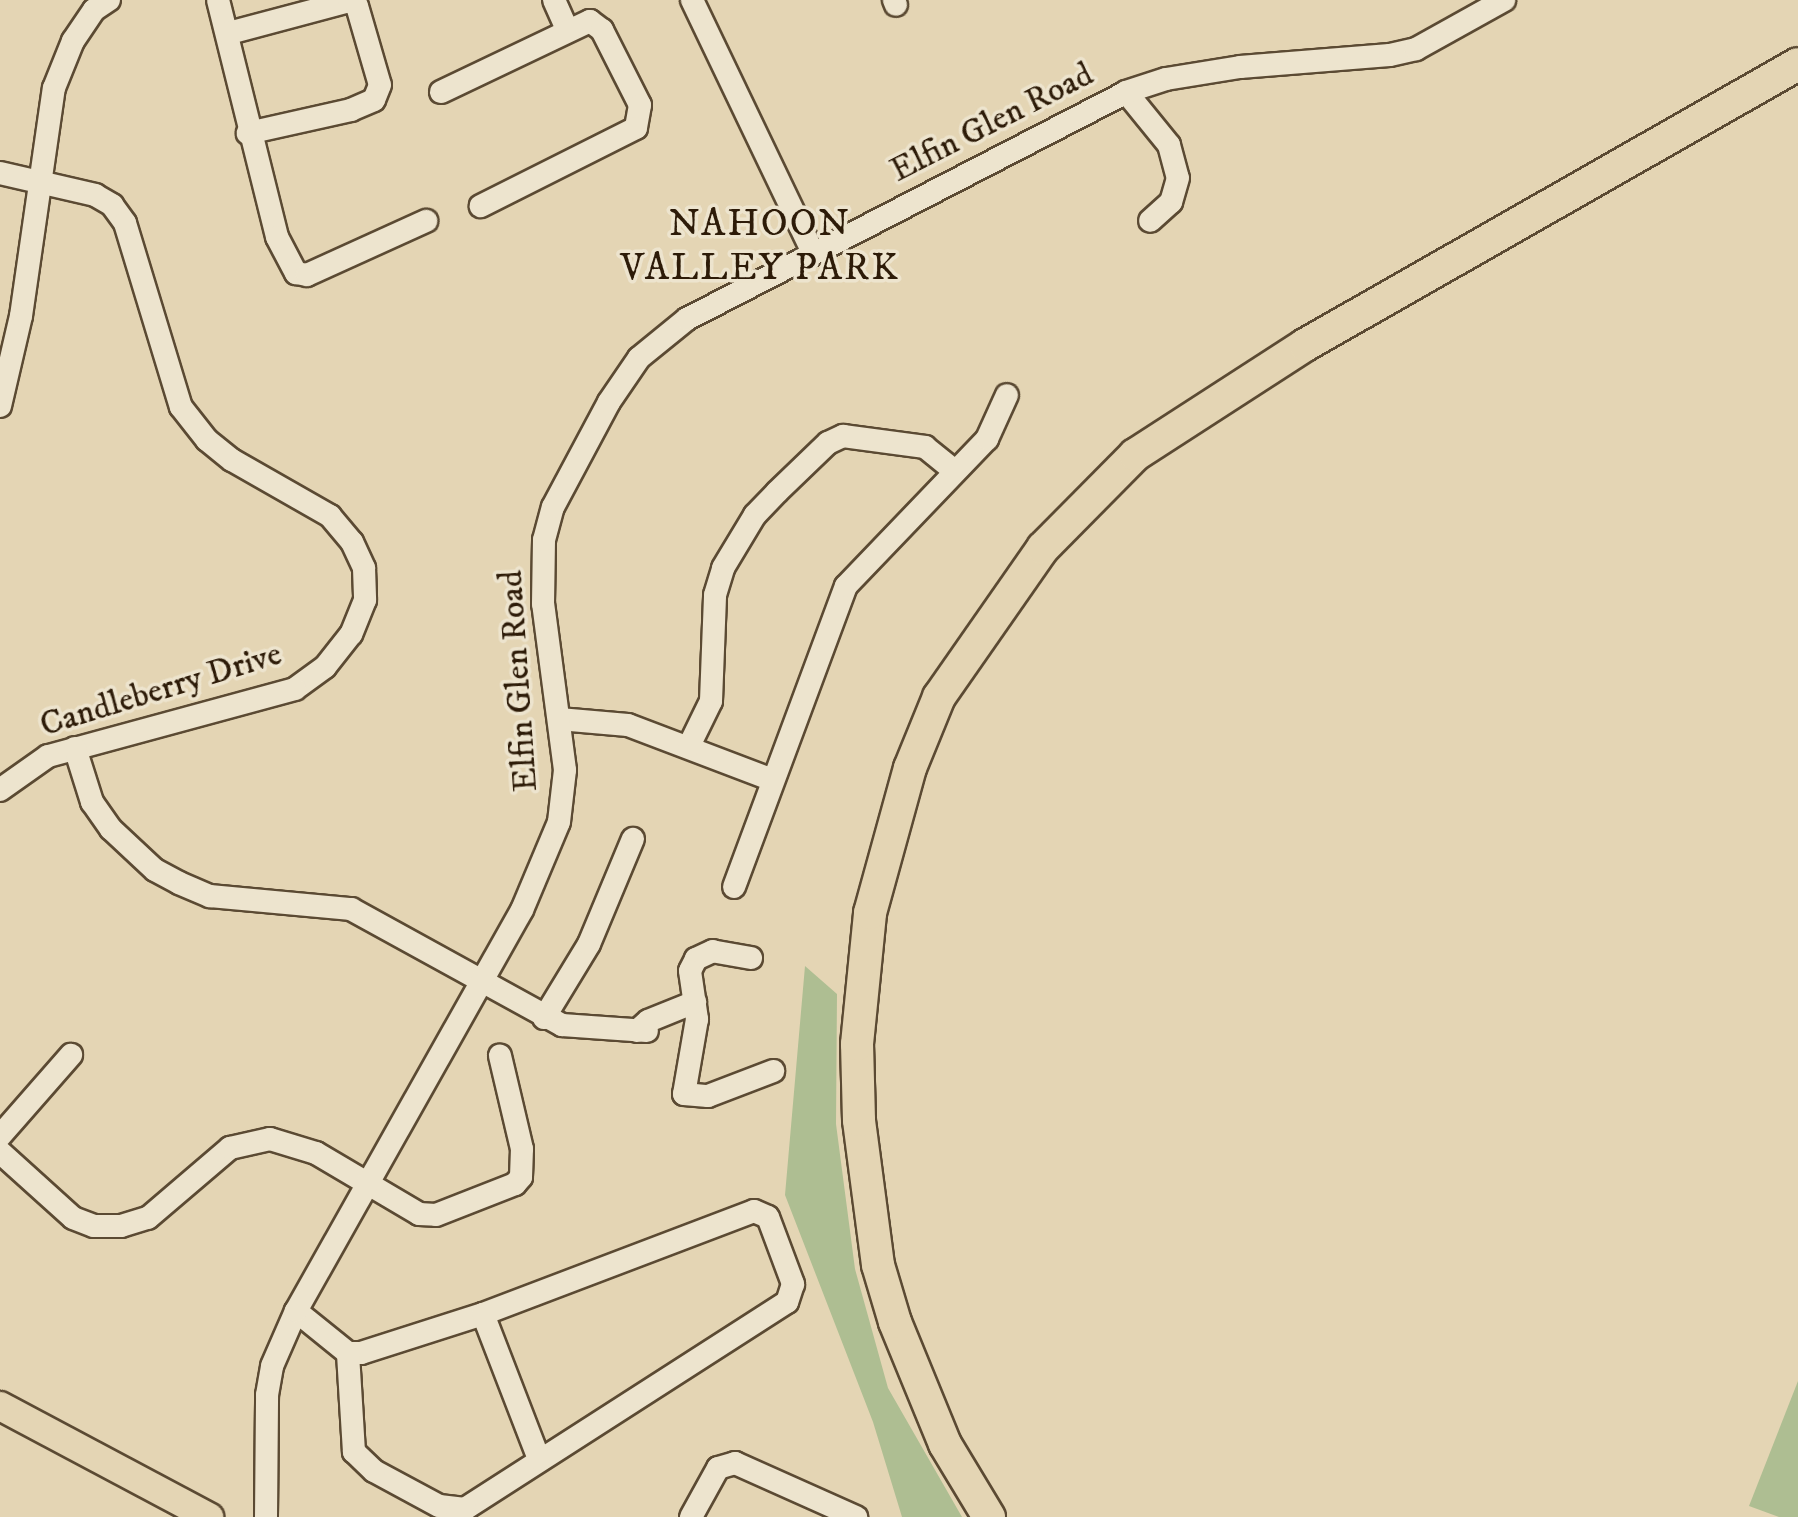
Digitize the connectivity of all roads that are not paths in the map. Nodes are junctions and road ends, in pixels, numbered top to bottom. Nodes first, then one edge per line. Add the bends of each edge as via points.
1 (109, 0) edge
2 (218, 0) edge
3 (554, 0) edge
4 (692, 0) edge
5 (1504, 0) edge
6 (567, 29) junction
7 (229, 33) junction
8 (1798, 64) edge
9 (441, 92) dead end
10 (1126, 92) junction
11 (248, 133) junction
12 (0, 173) edge
13 (39, 182) junction
14 (481, 206) dead end
15 (426, 221) dead end
16 (1150, 221) dead end
17 (813, 253) junction
18 (1007, 395) dead end
19 (0, 406) edge
20 (955, 471) junction
21 (559, 719) junction
22 (689, 746) junction
23 (75, 748) junction
24 (770, 779) junction
25 (0, 790) edge
26 (633, 839) dead end
27 (734, 887) dead end
28 (751, 958) dead end
29 (482, 984) junction
30 (695, 1002) junction
31 (544, 1018) junction
32 (71, 1055) dead end
33 (500, 1056) dead end
34 (773, 1071) dead end
35 (0, 1136) edge
36 (0, 1152) edge
37 (367, 1184) junction
38 (296, 1311) junction
39 (483, 1314) junction
40 (348, 1353) junction
41 (0, 1406) edge
42 (539, 1459) junction
43 (191, 1513) edge
44 (266, 1517) edge
45 (691, 1517) edge
46 (856, 1517) edge
47 (989, 1517) edge

1 - 13 street via 94,10 73,41 54,88
2 - 7 street
3 - 6 street
4 - 17 street
5 - 10 street, Elfin Glen Road via 1403,52 1240,67 1166,79
6 - 9 street
6 - 14 street via 590,21 602,30 640,105 640,124
7 - 11 street
7 - 11 street via 349,1 357,6 380,85 374,100 351,110
8 - 47 highway via 1305,345 1135,455 1043,548 939,697 910,768 870,913 857,1044 859,1120 878,1265 895,1322 945,1444
10 - 16 street via 1169,145 1177,169 1177,191
10 - 17 street, Elfin Glen Road
11 - 15 street via 277,237 296,273 307,275
12 - 13 street, Candleberry Drive
13 - 19 street via 21,316
13 - 23 street, Candleberry Drive via 95,195 112,205 125,223 171,385 194,426 232,460 330,516 352,542 364,568 365,600 351,634 325,667 295,689
17 - 21 street, Elfin Glen Road via 662,336 609,402 553,507 544,540 543,604
18 - 20 street via 987,439
20 - 22 street via 925,447 843,436 828,443 777,492 755,515 723,568 715,595 711,701
20 - 24 street via 846,586
21 - 22 street via 628,725
21 - 29 street, Elfin Glen Road via 565,770 559,822 522,910
22 - 24 street
23 - 25 street, Candleberry Drive via 48,756
23 - 29 street via 92,802 111,829 155,870 210,896 351,909
24 - 27 street
26 - 31 street via 589,944
28 - 30 street via 713,951 696,959 690,971
29 - 31 street
29 - 37 street, Elfin Glen Road
30 - 31 street via 648,1021 642,1031 562,1025
30 - 34 street via 684,1094 708,1096
32 - 35 street
33 - 37 street via 522,1149 523,1168 515,1184 429,1216
36 - 37 street via 73,1218 94,1226 148,1218 217,1157 247,1141 293,1143
37 - 38 street, Elfin Glen Road
38 - 40 street
38 - 44 street, Elfin Glen Road via 272,1366 267,1395
39 - 40 street via 379,1349
39 - 42 street
39 - 42 street via 745,1213 762,1212 776,1234 793,1284 787,1302
40 - 42 street via 350,1437 354,1452 374,1471 455,1509 476,1505
41 - 43 main road
45 - 46 street via 718,1468 735,1463

